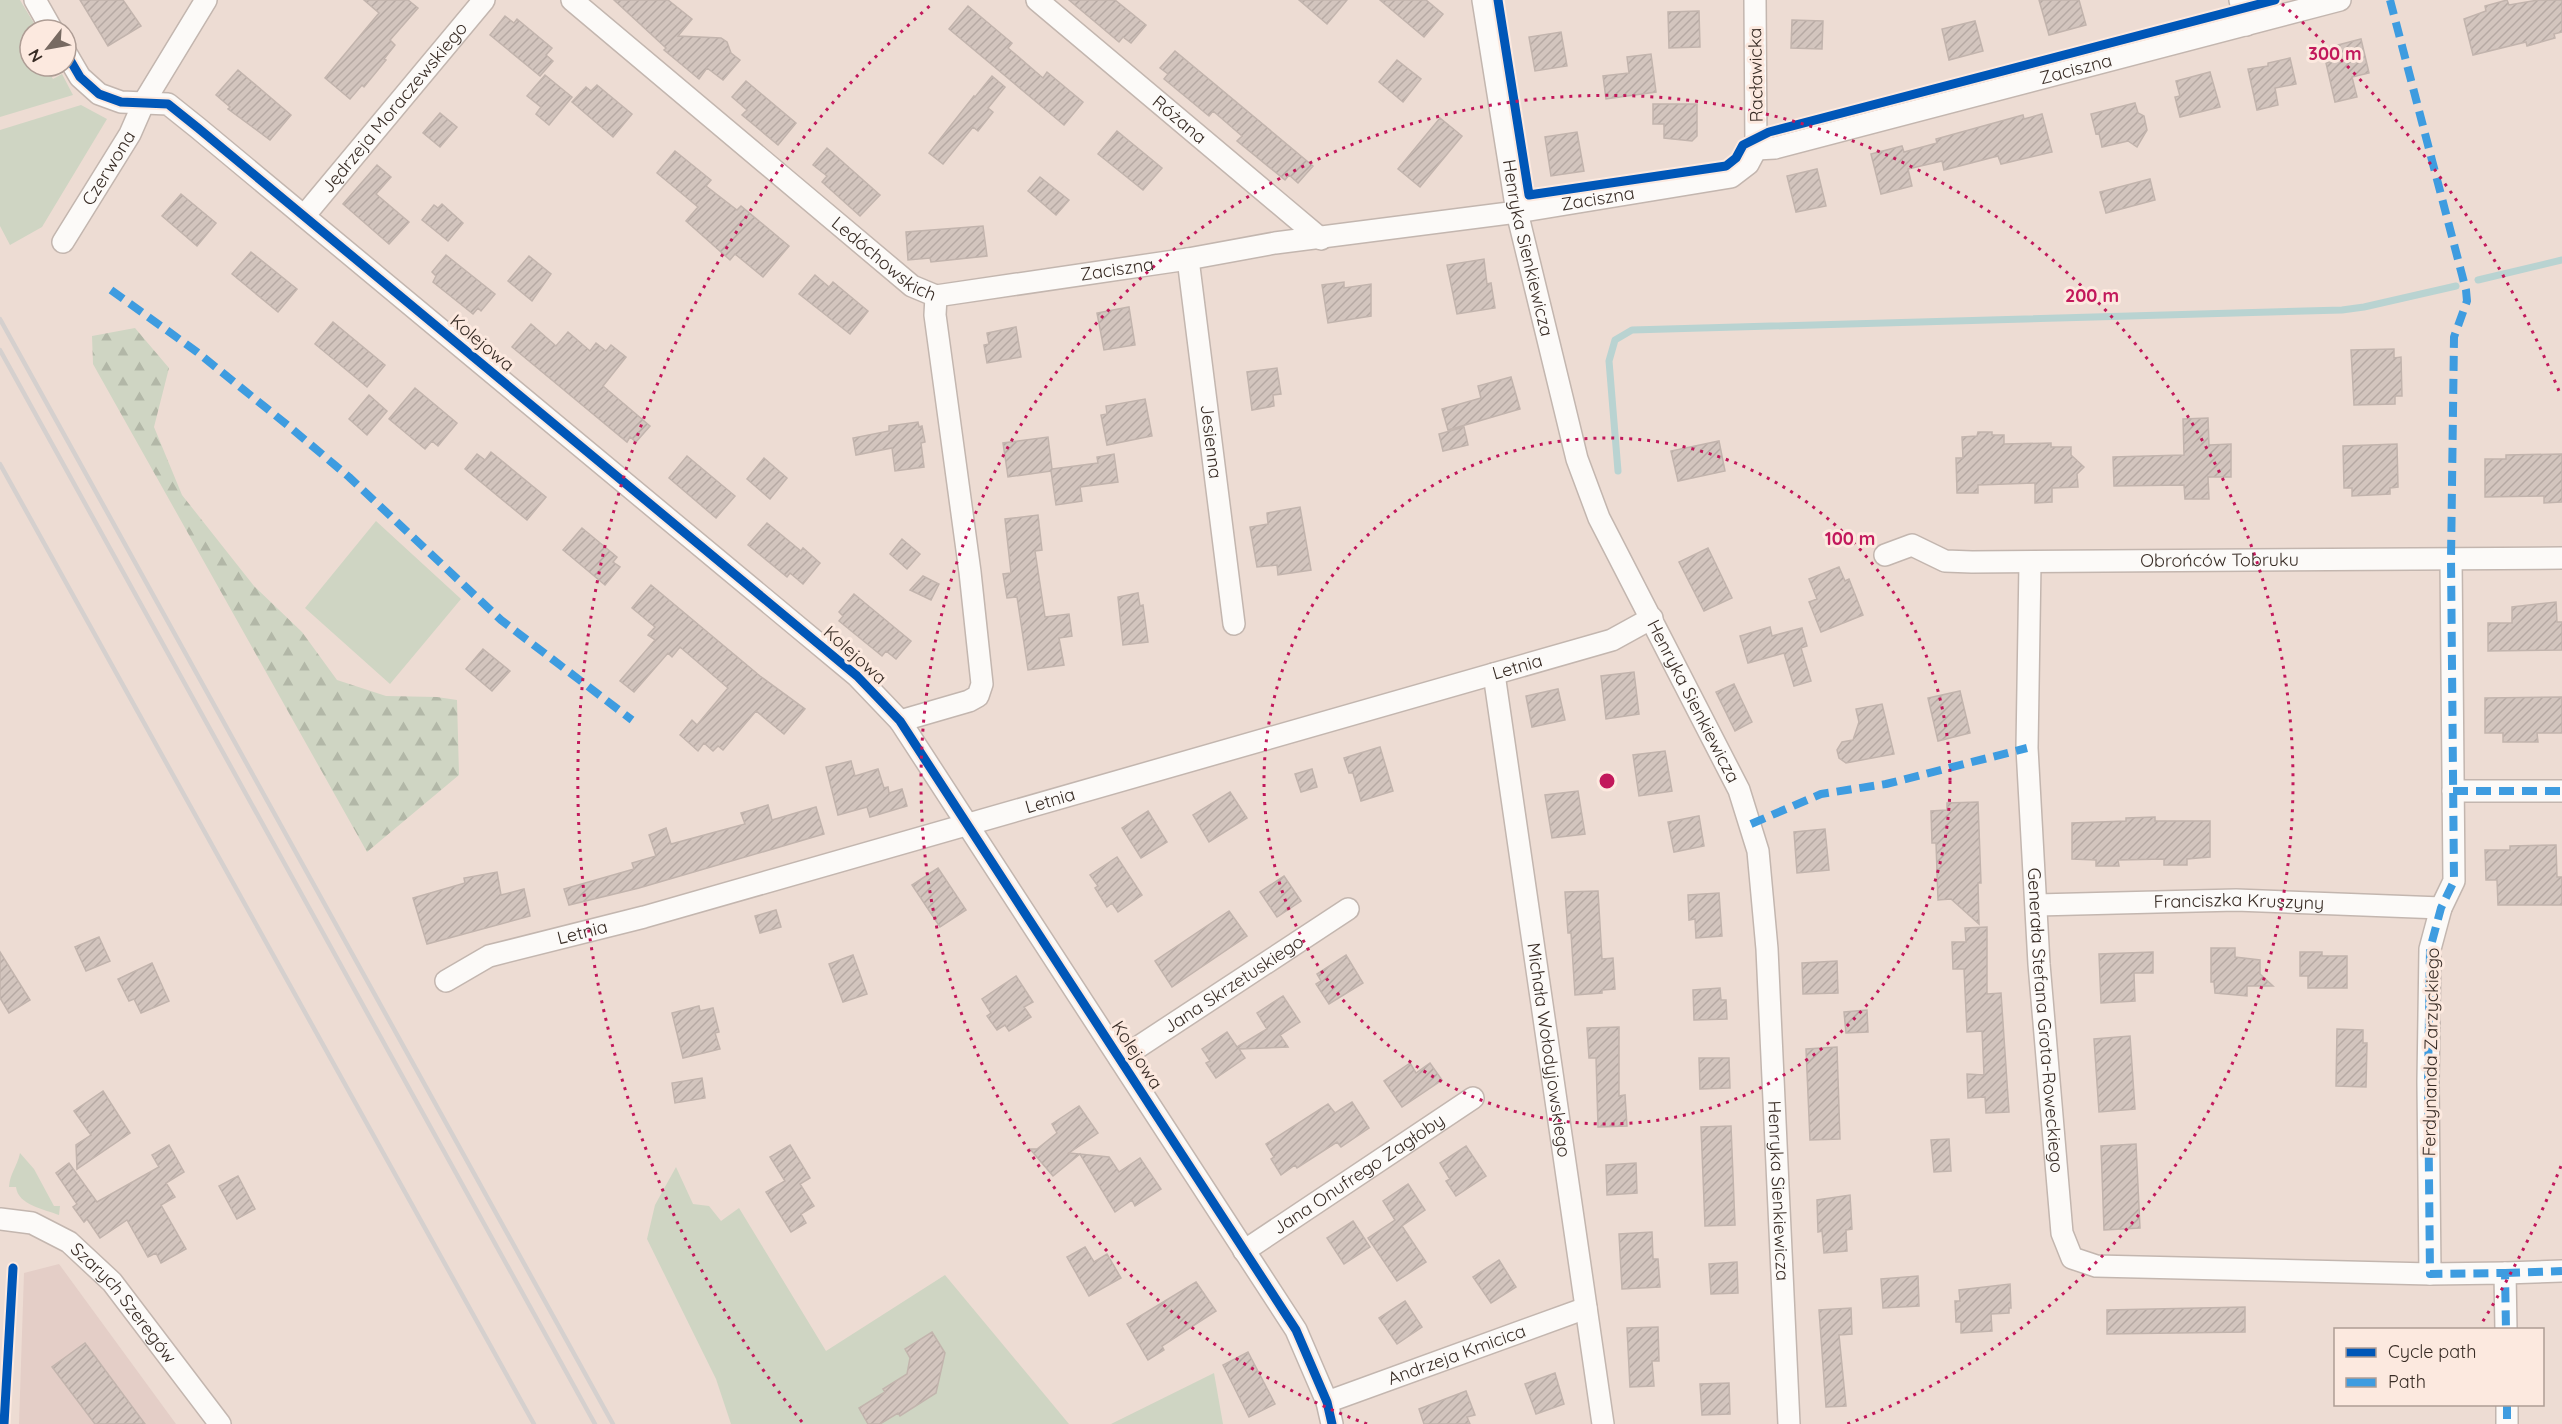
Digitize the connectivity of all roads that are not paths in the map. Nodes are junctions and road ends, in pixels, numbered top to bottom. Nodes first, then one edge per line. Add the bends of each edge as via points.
1 (34, 0) edge
2 (206, 0) edge
3 (484, 0) edge
4 (572, 0) edge
5 (1037, 0) edge
6 (1483, 0) edge
7 (1755, 0) edge
8 (2240, 0) edge
9 (2340, 0) edge
10 (45, 18) edge
11 (2246, 25) junction
12 (78, 74) edge
13 (144, 102) junction
14 (1756, 149) junction
15 (1517, 212) junction
16 (304, 216) junction
17 (1321, 239) junction
18 (63, 242) dead end
19 (1188, 259) junction
20 (936, 296) junction
21 (1885, 555) dead end
22 (2562, 558) edge
23 (2451, 559) junction
24 (2030, 563) junction
25 (1652, 618) junction
26 (1234, 624) dead end
27 (1494, 674) junction
28 (900, 721) junction
29 (2454, 791) junction
30 (2562, 791) edge
31 (968, 825) junction
32 (2037, 905) junction
33 (2441, 908) junction
34 (1348, 909) dead end
35 (446, 981) dead end
36 (1120, 1059) junction
37 (1473, 1098) dead end
38 (0, 1219) edge
39 (1244, 1251) junction
40 (2562, 1271) edge
41 (2505, 1273) junction
42 (2430, 1274) junction
43 (1586, 1308) junction
44 (2506, 1328) edge
45 (1327, 1402) junction
46 (2507, 1406) edge
47 (220, 1424) edge
48 (1332, 1424) edge
49 (1603, 1424) edge
50 (1789, 1424) edge
51 (2507, 1424) edge

1 - 10 street
2 - 13 street, Czerwona
3 - 16 street, Jędrzeja Moraczewskiego
4 - 20 street, Ledóchowskich via 912,286
5 - 17 street, Różana
6 - 15 street, Henryka Sienkiewicza
7 - 14 street, Racławicka
8 - 11 street
9 - 11 street, Zaciszna
11 - 14 street, Zaciszna via 1775,148
12 - 13 street, Kolejowa via 99,94 122,102
13 - 16 street, Kolejowa via 168,104
13 - 18 street, Czerwona via 130,134
14 - 15 street, Zaciszna via 1748,164 1731,177
15 - 17 street, Zaciszna
15 - 25 street, Henryka Sienkiewicza via 1577,459 1599,518
16 - 28 street, Kolejowa via 857,676
17 - 19 street, Zaciszna
19 - 20 street, Zaciszna
19 - 26 street, Jesienna
20 - 28 street, Ledóchowskich via 935,315 982,684 978,696 969,701
21 - 24 street, Obrońców Tobruku via 1912,545 1945,561
22 - 23 street, Obrońców Tobruku
23 - 24 street, Obrońców Tobruku
23 - 29 street, Ferdynanda Zarzyckiego
24 - 32 street, Generała Stefana Grota-Roweckiego via 2027,748
25 - 27 street, Letnia via 1612,640
25 - 50 street, Henryka Sienkiewicza via 1739,790 1758,851 1767,949
27 - 31 street, Letnia
27 - 43 street, Michała Wołodyjowskiego
28 - 31 street, Kolejowa
29 - 30 street
29 - 33 street, Ferdynanda Zarzyckiego via 2454,880
31 - 35 street, Letnia via 644,917 489,956
31 - 36 street, Kolejowa
32 - 33 street, Franciszka Kruszyny via 2236,900
32 - 42 street, Generała Stefana Grota-Roweckiego via 2062,1233 2072,1258 2096,1266
33 - 42 street, Ferdynanda Zarzyckiego via 2430,949 2427,1082
34 - 36 street, Jana Skrzetuskiego
36 - 39 street, Kolejowa
37 - 39 street, Jana Onufrego Zagłoby
38 - 47 street, Szarych Szeregów via 32,1223 69,1242 112,1282
39 - 45 street, Kolejowa via 1296,1330
40 - 41 street
41 - 42 street
41 - 44 street
43 - 45 street, Andrzeja Kmicica
43 - 49 street, Michała Wołodyjowskiego
45 - 48 street, Kolejowa
46 - 51 street

